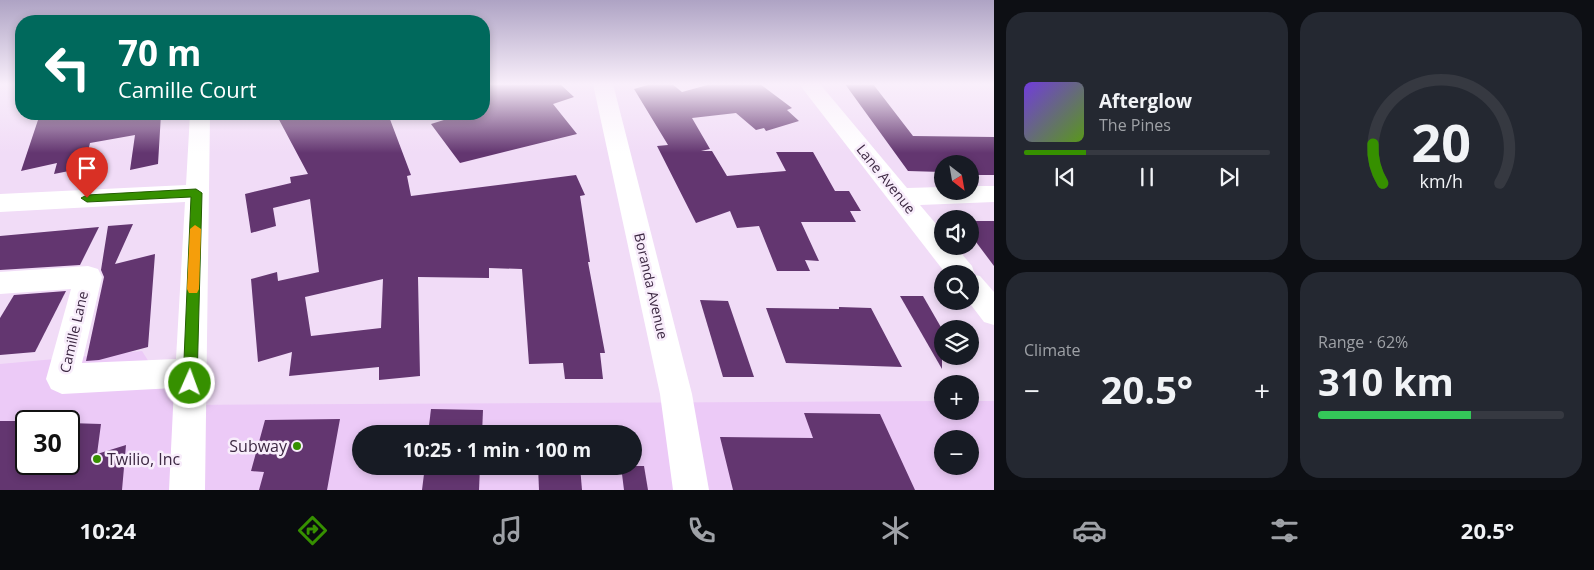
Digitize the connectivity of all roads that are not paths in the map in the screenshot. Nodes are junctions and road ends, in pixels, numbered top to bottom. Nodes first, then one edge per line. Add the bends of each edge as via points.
1 (608, 107) edge
2 (827, 107) edge
3 (200, 120) edge
4 (196, 193) junction
5 (994, 194) edge
6 (900, 197) junction
7 (0, 202) edge
8 (955, 265) edge
9 (0, 283) edge
10 (979, 295) edge
11 (994, 313) edge
12 (190, 373) junction
13 (187, 490) edge
14 (690, 490) edge

1 - 14 street, Boranda Avenue via 676,394
2 - 6 street, Lane Avenue
3 - 4 street
4 - 7 street
4 - 12 street
5 - 6 street
6 - 8 street, Lane Avenue
9 - 12 street, Camille Lane via 88,277 62,379
10 - 11 street
12 - 13 street

